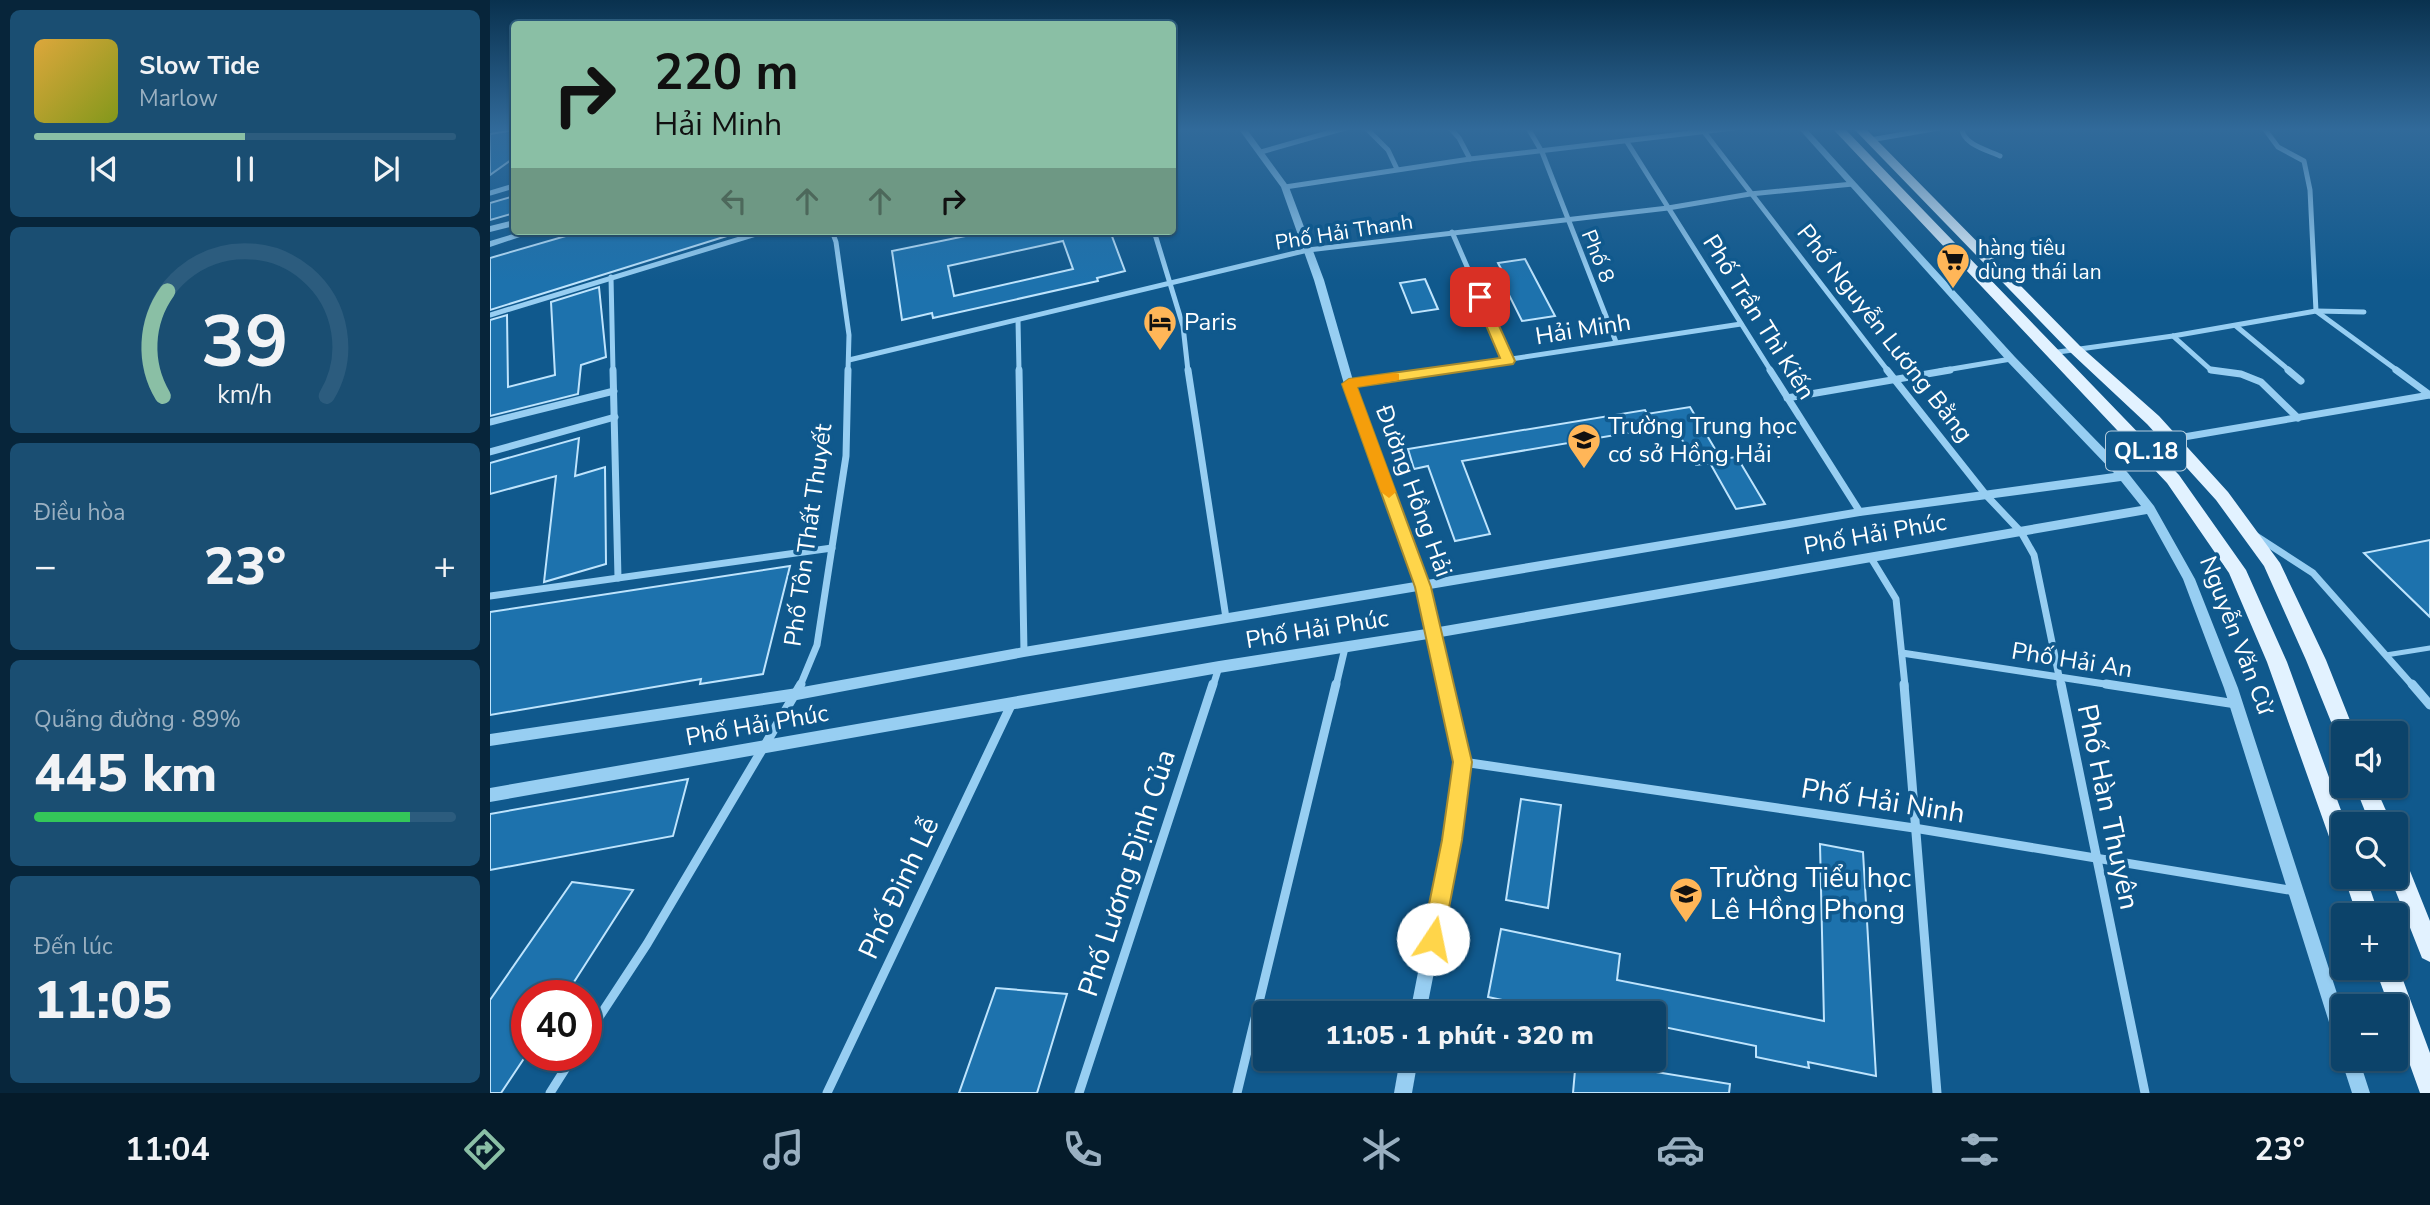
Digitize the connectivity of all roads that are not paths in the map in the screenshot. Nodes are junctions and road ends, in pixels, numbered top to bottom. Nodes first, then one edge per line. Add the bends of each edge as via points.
1 (1280, 179) edge
2 (1334, 179) edge
3 (1552, 179) edge
4 (1650, 179) edge
5 (1742, 179) edge
6 (1848, 179) edge
7 (1886, 179) edge
8 (1908, 179) edge
9 (2308, 179) edge
10 (1853, 184) junction
11 (511, 187) edge
12 (1285, 187) junction
13 (490, 193) edge
14 (1754, 194) junction
15 (1668, 208) junction
16 (1566, 219) junction
17 (511, 224) edge
18 (490, 229) edge
19 (1452, 232) junction
20 (520, 235) edge
21 (753, 235) edge
22 (833, 235) edge
23 (1155, 235) edge
24 (490, 244) edge
25 (1308, 250) junction
26 (611, 277) junction
27 (1171, 282) junction
28 (2316, 311) junction
29 (2364, 312) dead end
30 (490, 315) edge
31 (1018, 320) junction
32 (1741, 324) junction
33 (2236, 326) junction
34 (2174, 336) junction
35 (1616, 342) junction
36 (2075, 349) junction
37 (2051, 353) junction
38 (849, 359) junction
39 (2011, 359) junction
40 (1508, 361) junction
41 (1894, 379) junction
42 (2301, 381) dead end
43 (1349, 384) junction
44 (614, 391) junction
45 (2430, 395) edge
46 (1787, 397) junction
47 (615, 417) junction
48 (2298, 418) junction
49 (490, 422) edge
50 (2170, 439) junction
51 (490, 452) edge
52 (2124, 476) junction
53 (1986, 495) junction
54 (2150, 509) junction
55 (1860, 512) junction
56 (2246, 528) junction
57 (2021, 532) junction
58 (832, 548) junction
59 (1871, 558) junction
60 (618, 578) junction
61 (1423, 587) junction
62 (490, 596) edge
63 (1226, 618) junction
64 (1435, 633) junction
65 (1345, 648) junction
66 (2430, 648) edge
67 (1024, 652) junction
68 (1902, 653) junction
69 (2386, 655) junction
70 (1219, 667) junction
71 (2058, 677) junction
72 (797, 694) junction
73 (1012, 703) junction
74 (2236, 704) junction
75 (2430, 705) edge
76 (2340, 721) edge
77 (490, 740) edge
78 (766, 746) junction
79 (1463, 762) junction
80 (490, 794) edge
81 (2331, 812) edge
82 (1914, 828) junction
83 (2095, 857) junction
84 (2406, 889) edge
85 (2296, 891) junction
86 (2430, 950) edge
87 (2391, 980) edge
88 (2331, 1000) edge
89 (1420, 1001) edge
90 (602, 1012) edge
91 (564, 1071) edge
92 (1407, 1071) edge
93 (2354, 1071) edge
94 (2430, 1087) edge
95 (550, 1093) edge
96 (827, 1093) edge
97 (1079, 1093) edge
98 (1237, 1093) edge
99 (1403, 1093) edge
100 (1937, 1093) edge
101 (2145, 1093) edge
102 (2361, 1093) edge

1 - 12 street, Đường Hồng Hải
2 - 12 street
3 - 16 street, Phố 8
4 - 15 street, Phố Trần Thì Kiến
5 - 14 street, Phố Nguyễn Lương Bằng
6 - 10 street, Nguyễn Văn Cừ
7 - 37 main road, Nguyễn Văn Cừ / QL.18
8 - 36 main road, Nguyễn Văn Cừ / QL.18
9 - 28 street
10 - 14 street, Phố Hải Thanh
10 - 39 street, Nguyễn Văn Cừ
11 - 13 street
12 - 25 street, Đường Hồng Hải
14 - 15 street, Phố Hải Thanh
14 - 41 street, Phố Nguyễn Lương Bằng
15 - 16 street, Phố Hải Thanh
15 - 32 street, Phố Trần Thì Kiến
16 - 19 street, Phố Hải Thanh
16 - 35 street, Phố 8
17 - 18 street
19 - 25 street, Phố Hải Thanh
19 - 40 street
20 - 24 street
21 - 26 street
22 - 38 street, Phố Tôn Thất Thuyết
23 - 27 street
25 - 27 street, Phố Hải Thanh
25 - 43 street, Đường Hồng Hải
26 - 30 street
26 - 44 street
27 - 31 street, Phố Hải Thanh
27 - 63 street via 1183,326
28 - 29 street
28 - 33 street
28 - 45 street
31 - 38 street, Phố Hải Thanh
31 - 67 street
32 - 35 street, Hải Minh
32 - 46 street, Phố Trần Thì Kiến
33 - 34 street
33 - 42 street
34 - 36 street
34 - 48 street via 2211,370 2261,382
35 - 40 street, Hải Minh
36 - 37 street
36 - 50 main road, Nguyễn Văn Cừ / QL.18
37 - 81 main road, Nguyễn Văn Cừ / QL.18 via 2173,479 2237,570 2277,662
38 - 58 street, Phố Tôn Thất Thuyết via 846,456
39 - 41 street
39 - 52 street, Nguyễn Văn Cừ
40 - 43 street, Hải Minh
41 - 46 street
41 - 53 street, Phố Nguyễn Lương Bằng
43 - 61 street, Đường Hồng Hải
44 - 47 street
44 - 49 street
45 - 48 street
46 - 55 street, Phố Trần Thì Kiến
47 - 51 street
47 - 60 street
48 - 50 street
50 - 56 main road, Nguyễn Văn Cừ / QL.18
52 - 53 street, Phố Hải Phúc
52 - 54 street, Nguyễn Văn Cừ
53 - 55 street, Phố Hải Phúc
53 - 57 street, Phố Nguyễn Lương Bằng
54 - 57 street, Phố Hải Phúc
54 - 74 street, Nguyễn Văn Cừ via 2189,579
55 - 61 street, Phố Hải Phúc
56 - 69 street via 2314,573
56 - 76 main road, Nguyễn Văn Cừ / QL.18 via 2271,563
57 - 59 street, Phố Hải Phúc
57 - 71 street, Phố Hàn Thuyên via 2034,555
58 - 60 street
58 - 72 street, Phố Tôn Thất Thuyết via 817,645
59 - 64 street, Phố Hải Phúc
59 - 68 street via 1896,599
60 - 62 street
61 - 63 street, Phố Hải Phúc
61 - 64 street, Đường Hồng Hải
63 - 67 street, Phố Hải Phúc
64 - 65 street, Phố Hải Phúc
64 - 79 street, Đường Hồng Hải
65 - 70 street, Phố Hải Phúc
65 - 98 street
66 - 69 lane
67 - 72 street, Phố Hải Phúc
68 - 71 street, Phố Hải An
68 - 82 street
69 - 75 street
70 - 73 street, Phố Hải Phúc
70 - 97 street, Phố Lương Định Của
71 - 74 street, Phố Hải An
71 - 83 street, Phố Hàn Thuyên
72 - 77 street, Phố Hải Phúc
72 - 78 street, Phố Tôn Thất Thuyết
73 - 78 street, Phố Hải Phúc
73 - 96 street, Phố Đinh Lễ
74 - 85 street, Nguyễn Văn Cừ
78 - 80 street, Phố Hải Phúc
78 - 90 street, Phố Tôn Thất Thuyết
79 - 82 street, Phố Hải Ninh
79 - 89 street, Đường Hồng Hải
82 - 83 street, Phố Hải Ninh
82 - 100 street
83 - 85 street, Phố Hải Ninh
83 - 101 street, Phố Hàn Thuyên
84 - 86 main road
85 - 88 street, Nguyễn Văn Cừ
87 - 94 main road
91 - 95 street
92 - 99 street
93 - 102 street

